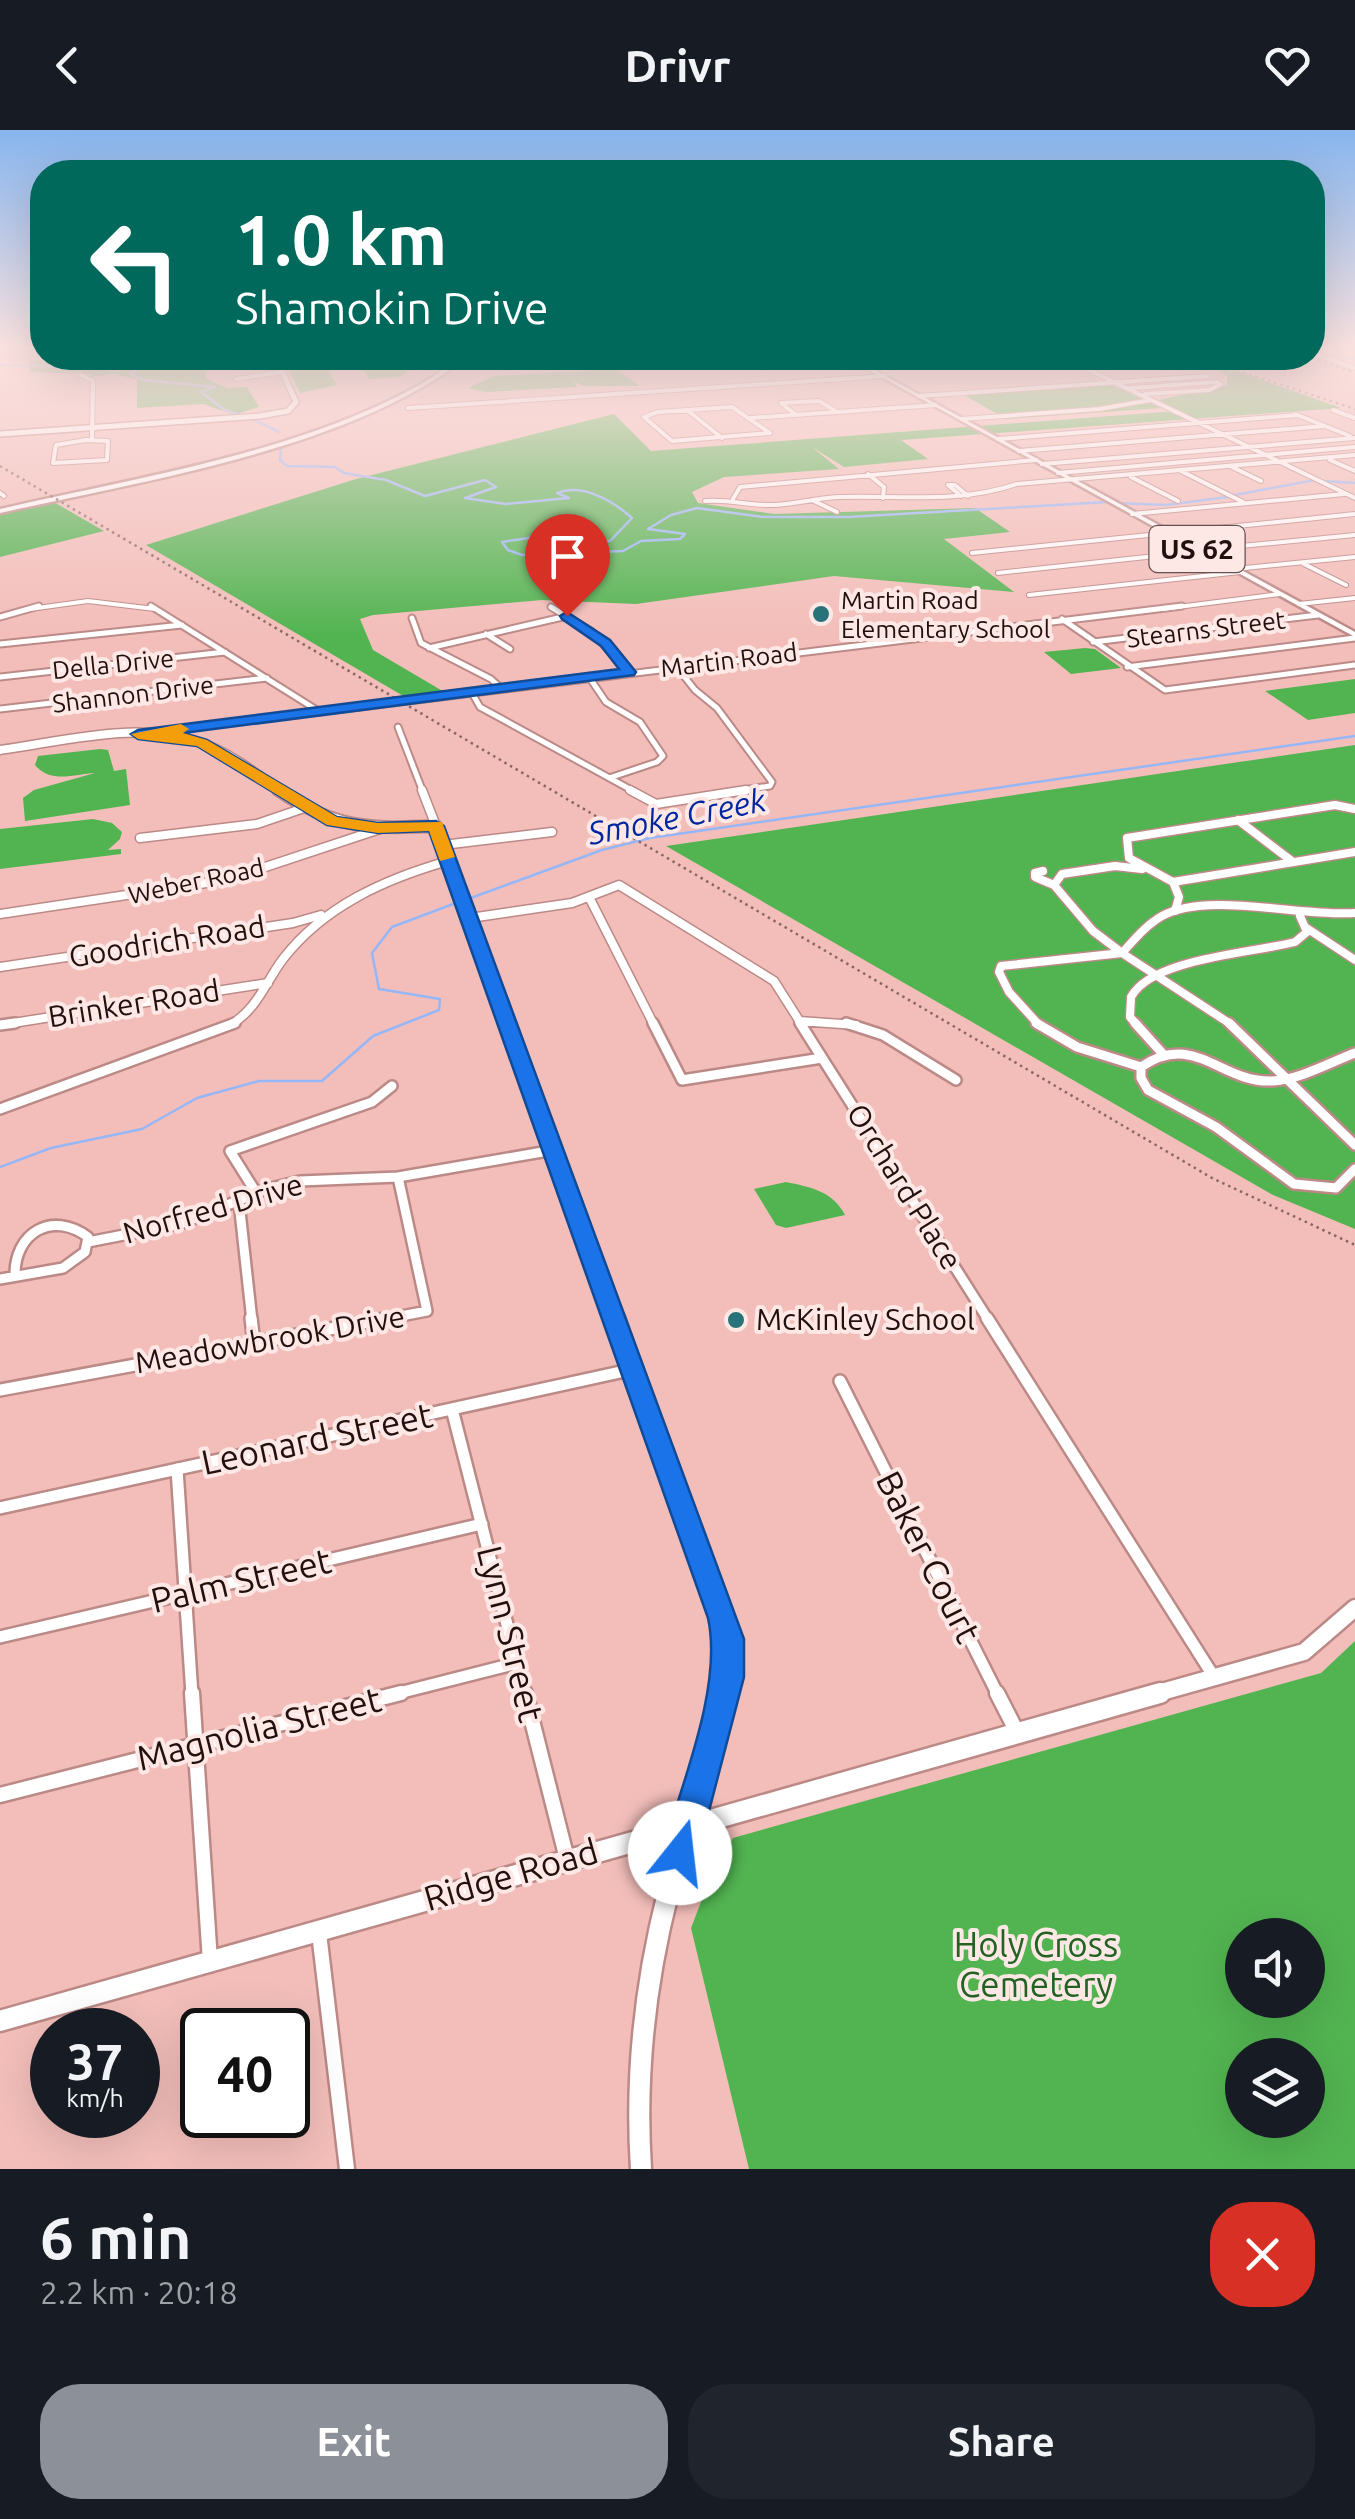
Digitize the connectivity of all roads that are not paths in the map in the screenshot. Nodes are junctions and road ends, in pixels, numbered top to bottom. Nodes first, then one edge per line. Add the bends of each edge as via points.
1 (67, 443) edge
2 (108, 443) edge
3 (251, 443) edge
4 (268, 443) edge
5 (1005, 443) edge
6 (1113, 443) edge
7 (1241, 443) edge
8 (1293, 443) edge
9 (1248, 447) junction
10 (1355, 448) edge
11 (1019, 451) junction
12 (1265, 455) junction
13 (1355, 455) edge
14 (1325, 458) junction
15 (1039, 462) junction
16 (1279, 462) junction
17 (1229, 466) junction
18 (1179, 470) junction
19 (815, 471) dead end
20 (1355, 471) edge
21 (1058, 472) junction
22 (868, 474) junction
23 (1128, 475) junction
24 (824, 478) junction
25 (1070, 480) junction
26 (1261, 481) dead end
27 (1322, 482) joint
28 (1347, 494) junction
29 (734, 498) junction
30 (883, 498) junction
31 (1355, 498) edge
32 (811, 500) junction
33 (1107, 500) joint
34 (1178, 500) dead end
35 (705, 501) dead end
36 (1245, 504) junction
37 (1118, 506) joint
38 (0, 509) edge
39 (837, 512) dead end
40 (1132, 514) junction
41 (1355, 514) edge
42 (1166, 532) junction
43 (1355, 535) edge
44 (1200, 551) junction
45 (972, 553) dead end
46 (1355, 558) edge
47 (1302, 563) junction
48 (1238, 571) junction
49 (998, 573) dead end
50 (1346, 586) dead end
51 (1280, 594) junction
52 (1028, 595) dead end
53 (1355, 598) edge
54 (1299, 604) junction
55 (551, 607) dead end
56 (1318, 615) junction
57 (567, 616) junction
58 (0, 617) edge
59 (412, 618) dead end
60 (1062, 620) junction
61 (182, 625) junction
62 (1355, 626) edge
63 (1341, 628) junction
64 (486, 634) junction
65 (1355, 637) edge
66 (1094, 642) junction
67 (0, 644) edge
68 (429, 648) junction
69 (510, 649) dead end
70 (225, 652) junction
71 (1355, 665) edge
72 (676, 666) junction
73 (1127, 667) junction
74 (629, 672) junction
75 (0, 677) edge
76 (589, 677) junction
77 (267, 678) junction
78 (502, 689) junction
79 (472, 693) junction
80 (0, 709) edge
81 (320, 712) junction
82 (398, 727) dead end
83 (138, 734) junction
84 (0, 750) edge
85 (610, 778) junction
86 (307, 808) junction
87 (1355, 809) edge
88 (1238, 820) junction
89 (436, 826) junction
90 (388, 828) junction
91 (552, 832) dead end
92 (140, 838) dead end
93 (442, 846) junction
94 (1355, 852) edge
95 (1130, 858) junction
96 (448, 862) junction
97 (1293, 862) junction
98 (1115, 866) junction
99 (1146, 869) junction
100 (1062, 874) junction
101 (1173, 882) junction
102 (1054, 884) junction
103 (589, 896) junction
104 (333, 910) junction
105 (1175, 911) junction
106 (1355, 913) edge
107 (0, 914) edge
108 (468, 914) junction
109 (1300, 916) junction
110 (1305, 926) junction
111 (1122, 953) junction
112 (1355, 960) edge
113 (0, 967) edge
114 (1159, 976) junction
115 (268, 982) junction
116 (799, 1021) junction
117 (0, 1026) edge
118 (1355, 1053) edge
119 (1164, 1054) junction
120 (822, 1058) junction
121 (1141, 1068) junction
122 (1286, 1078) junction
123 (956, 1080) dead end
124 (392, 1086) dead end
125 (0, 1109) edge
126 (1355, 1144) edge
127 (554, 1150) junction
128 (1355, 1168) edge
129 (398, 1177) junction
130 (257, 1194) junction
131 (239, 1202) junction
132 (88, 1242) junction
133 (15, 1276) junction
134 (0, 1280) edge
135 (254, 1343) junction
136 (634, 1369) junction
137 (840, 1381) dead end
138 (0, 1390) edge
139 (452, 1409) junction
140 (177, 1470) junction
141 (0, 1508) edge
142 (482, 1524) junction
143 (186, 1594) junction
144 (1355, 1608) edge
145 (0, 1638) edge
146 (517, 1663) junction
147 (1214, 1677) junction
148 (1017, 1732) junction
149 (196, 1745) junction
150 (0, 1796) edge
151 (688, 1824) junction
152 (567, 1859) junction
153 (318, 1930) junction
154 (210, 1960) junction
155 (0, 2021) edge
156 (347, 2169) edge
157 (642, 2169) edge

1 - 2 street via 56,445 53,463 107,460
3 - 38 highway
4 - 38 highway
5 - 11 main road, US 62
6 - 11 street
7 - 9 street
8 - 9 street
9 - 12 street
9 - 15 street
10 - 12 street
11 - 15 main road, US 62
12 - 16 street
12 - 21 street
13 - 14 street
14 - 16 street
14 - 20 street
15 - 21 main road, US 62
15 - 22 street
16 - 17 street
16 - 27 street
17 - 18 street
17 - 26 street
18 - 23 street
18 - 36 street
19 - 24 street
21 - 25 main road, US 62
22 - 24 street
22 - 30 street via 884,487
23 - 25 street
23 - 34 street
24 - 29 street via 740,487
25 - 30 street via 964,496
25 - 33 main road, US 62
27 - 28 street
28 - 31 street
28 - 36 street
29 - 32 street via 767,505
29 - 35 street
30 - 32 street
32 - 39 street
33 - 37 main road, US 62
36 - 40 street
37 - 40 main road, US 62
40 - 42 main road, US 62
41 - 42 street
42 - 44 main road, US 62
42 - 45 street
43 - 44 street
44 - 48 main road, US 62
44 - 49 street
46 - 47 street
47 - 48 street
47 - 50 street
48 - 51 main road, US 62
48 - 52 street
51 - 54 main road, US 62
51 - 60 street, Martin Road
53 - 54 street
54 - 56 main road, US 62
55 - 57 street
56 - 63 main road, US 62
56 - 66 street, Stearns Street
57 - 64 street
57 - 74 street via 605,643
58 - 61 street via 43,605 109,600 149,605
59 - 68 street
60 - 66 street
60 - 72 street, Martin Road
61 - 67 street
61 - 70 street
62 - 63 street
63 - 65 main road, US 62
64 - 68 street
64 - 69 street
65 - 73 street
66 - 73 street
68 - 78 street
70 - 75 street, Della Drive
70 - 77 street
71 - 73 street via 1165,690
72 - 74 street, Martin Road
72 - 85 street via 717,708 772,784 663,805
74 - 76 street, Martin Road
76 - 78 street, Martin Road
76 - 85 street via 606,702 640,722 663,756
77 - 80 street, Shannon Drive
77 - 81 street
78 - 79 street, Martin Road
79 - 81 street, Martin Road
79 - 85 street via 480,707
81 - 83 street, Martin Road
82 - 89 street
83 - 84 street, Martin Road
83 - 86 street via 202,743
86 - 90 street via 342,824
86 - 92 street via 257,824
87 - 88 street via 1335,805
88 - 95 street via 1127,838
88 - 97 street
89 - 90 street
89 - 93 street
90 - 107 street, Weber Road via 226,880
91 - 93 street
93 - 96 street
94 - 97 street
95 - 98 street
95 - 99 street
96 - 104 street
96 - 108 street
97 - 101 street
98 - 99 street
98 - 100 street
99 - 101 street
100 - 102 street
100 - 102 street via 1034,873
101 - 105 street
102 - 111 street via 1089,929
103 - 108 street, Orchard Place
103 - 116 street, Orchard Place via 619,885 774,981
103 - 120 street via 682,1080
104 - 113 street, Goodrich Road via 293,923
104 - 115 street via 298,940
105 - 109 street
105 - 111 street via 1149,924
106 - 109 street
108 - 127 street
109 - 110 street
110 - 112 street
110 - 114 street via 1296,942
111 - 114 street
111 - 121 street via 1001,966 998,972 1039,1026 1098,1056
114 - 119 street via 1136,988 1130,1016
114 - 122 street via 1221,1015
115 - 117 street, Brinker Road
115 - 125 street via 254,1009 222,1030
116 - 120 street, Orchard Place
116 - 123 street via 870,1026
118 - 122 street
119 - 121 street
119 - 122 street via 1207,1057 1256,1080
120 - 147 street, Orchard Place
121 - 128 street via 1148,1090 1216,1126 1294,1184 1336,1188
122 - 126 street
124 - 130 street via 372,1102 230,1151
127 - 129 street
127 - 136 street
129 - 130 street, Norfred Drive via 317,1178
129 - 135 street, Meadowbrook Drive via 427,1312
130 - 131 street, Norfred Drive
131 - 132 street, Norfred Drive via 158,1230
131 - 135 street
132 - 133 street, Norfred Drive via 80,1258 62,1268
132 - 133 street, Norfred Drive via 78,1228 41,1230 18,1248
133 - 134 street, Norfred Drive
135 - 138 street, Meadowbrook Drive
136 - 139 street, Leonard Street
136 - 151 street via 728,1639 720,1714
137 - 148 street, Baker Court
139 - 140 street, Leonard Street
139 - 142 street, Lynn Street
140 - 141 street, Leonard Street
140 - 143 street
142 - 143 street, Palm Street
142 - 146 street, Lynn Street
143 - 145 street, Palm Street
143 - 149 street
144 - 147 street, Ridge Road via 1304,1652
146 - 149 street, Magnolia Street
146 - 152 street, Lynn Street
147 - 148 street, Ridge Road
148 - 151 street, Ridge Road
149 - 150 street, Magnolia Street
149 - 154 street
151 - 152 street, Ridge Road
151 - 157 street via 640,2057
152 - 153 street, Ridge Road
153 - 154 street, Ridge Road
153 - 156 street
154 - 155 street, Ridge Road

